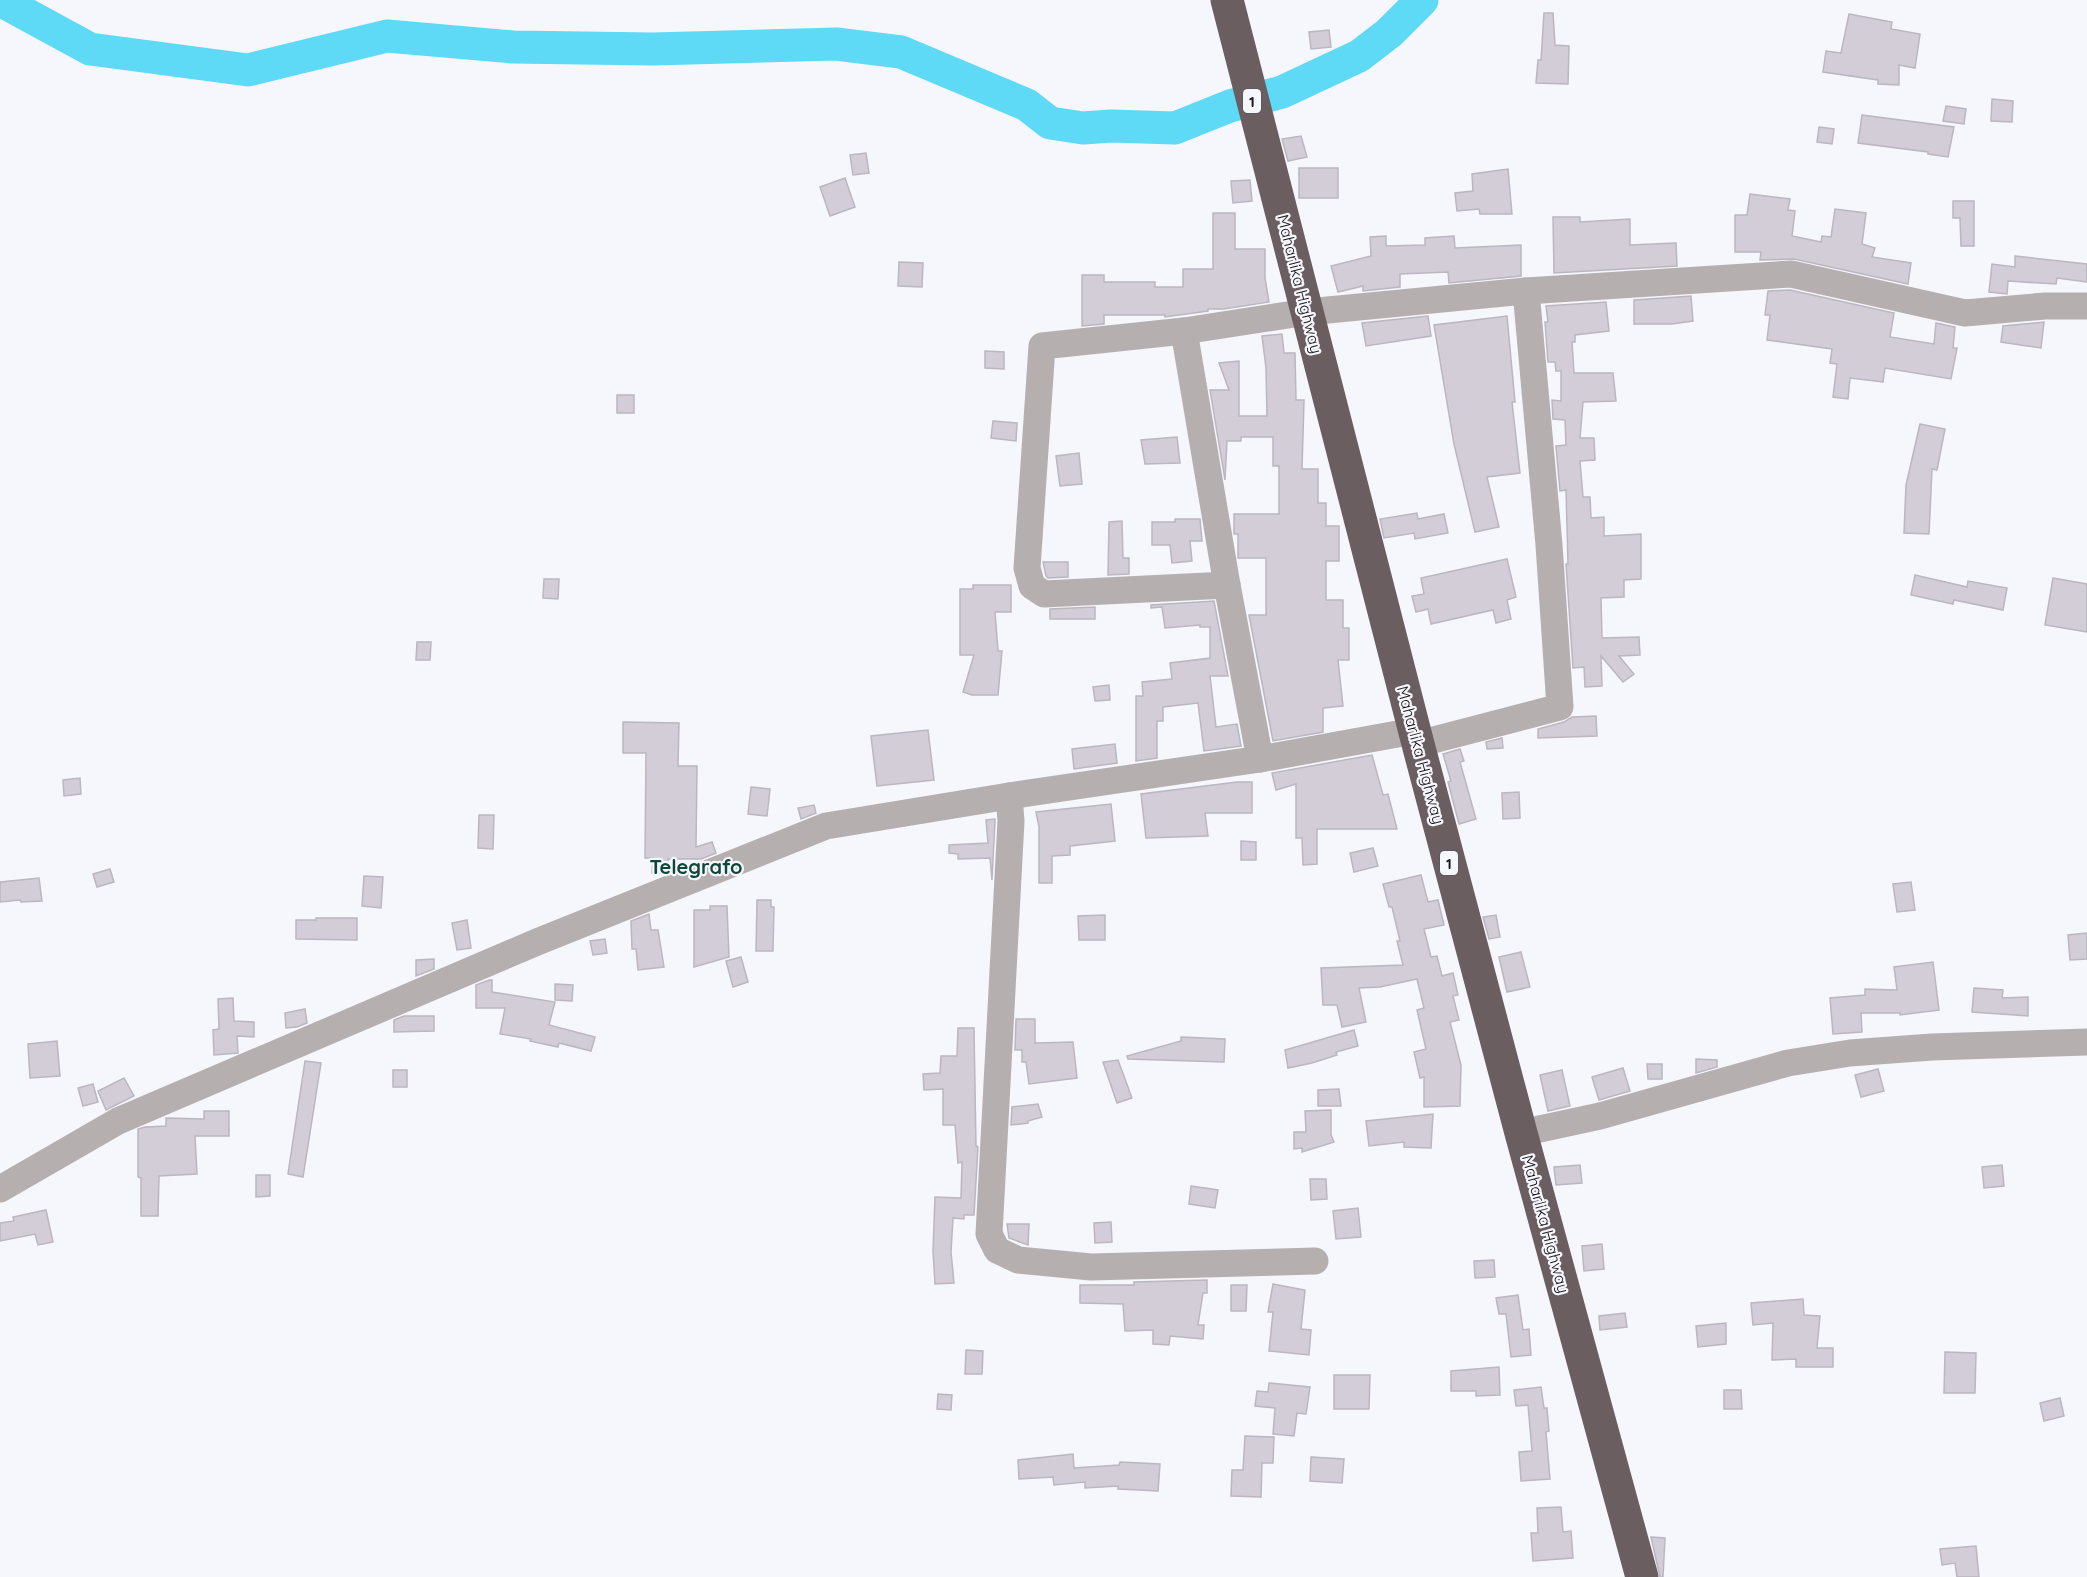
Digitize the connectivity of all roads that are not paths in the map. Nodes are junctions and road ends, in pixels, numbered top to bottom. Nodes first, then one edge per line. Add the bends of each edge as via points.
1 (1227, 0) edge
2 (1526, 291) junction
3 (2087, 306) edge
4 (1307, 312) junction
5 (1184, 331) junction
6 (1227, 585) junction
7 (1416, 737) junction
8 (1260, 759) junction
9 (1009, 796) junction
10 (2087, 1042) edge
11 (1521, 1133) junction
12 (0, 1189) edge
13 (1315, 1261) dead end
14 (1642, 1577) edge

1 - 4 highway, Maharlika Highway / 1
2 - 3 street via 1791,274 1965,313
2 - 4 street
2 - 7 street via 1560,707
4 - 5 street
4 - 7 highway, Maharlika Highway / 1
5 - 6 street
5 - 6 street via 1042,346 1027,568 1032,586 1044,594
6 - 8 street
7 - 8 street
7 - 11 highway, Maharlika Highway / 1
8 - 9 street
9 - 12 street via 826,826 537,942 118,1121
9 - 13 street via 1011,821 989,1234 997,1250 1018,1260 1091,1267
10 - 11 street via 1850,1053 1788,1063 1600,1116
11 - 14 highway, Maharlika Highway / 1

